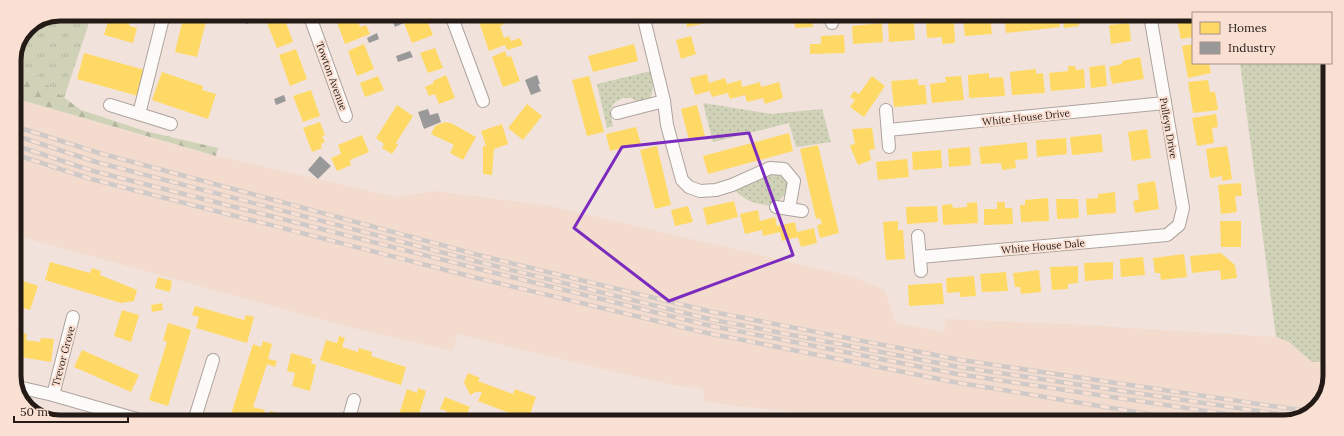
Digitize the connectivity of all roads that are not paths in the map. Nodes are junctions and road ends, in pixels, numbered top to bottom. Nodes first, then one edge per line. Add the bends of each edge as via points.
1 (162, 21) edge
2 (312, 21) edge
3 (454, 21) edge
4 (644, 21) edge
5 (1151, 21) edge
6 (483, 101) dead end
7 (664, 101) junction
8 (1165, 103) junction
9 (110, 104) dead end
10 (886, 110) dead end
11 (617, 113) dead end
12 (139, 114) junction
13 (346, 116) dead end
14 (171, 124) dead end
15 (888, 130) junction
16 (889, 147) dead end
17 (776, 207) dead end
18 (788, 209) junction
19 (802, 211) dead end
20 (1167, 235) joint
21 (918, 236) dead end
22 (920, 257) junction
23 (920, 271) dead end
24 (73, 317) dead end
25 (213, 360) dead end
26 (23, 388) edge
27 (53, 395) junction
28 (354, 400) dead end
29 (123, 415) edge
30 (196, 415) edge
31 (350, 415) edge

1 - 12 street
2 - 13 street, Towton Avenue
3 - 6 street
4 - 7 street
5 - 8 street, Pulleyn Drive
7 - 11 street
7 - 18 street via 678,169 682,180 689,187 700,191 716,190 770,168 784,169 794,181
8 - 15 street, White House Drive
8 - 20 street, Pulleyn Drive via 1183,208 1179,225
9 - 12 street
10 - 15 street
12 - 14 street
15 - 16 street
17 - 18 street
18 - 19 street
20 - 22 street, White House Dale
21 - 22 street
22 - 23 street
24 - 27 street, Trevor Grove
25 - 30 street
26 - 27 street
27 - 29 street
28 - 31 street

